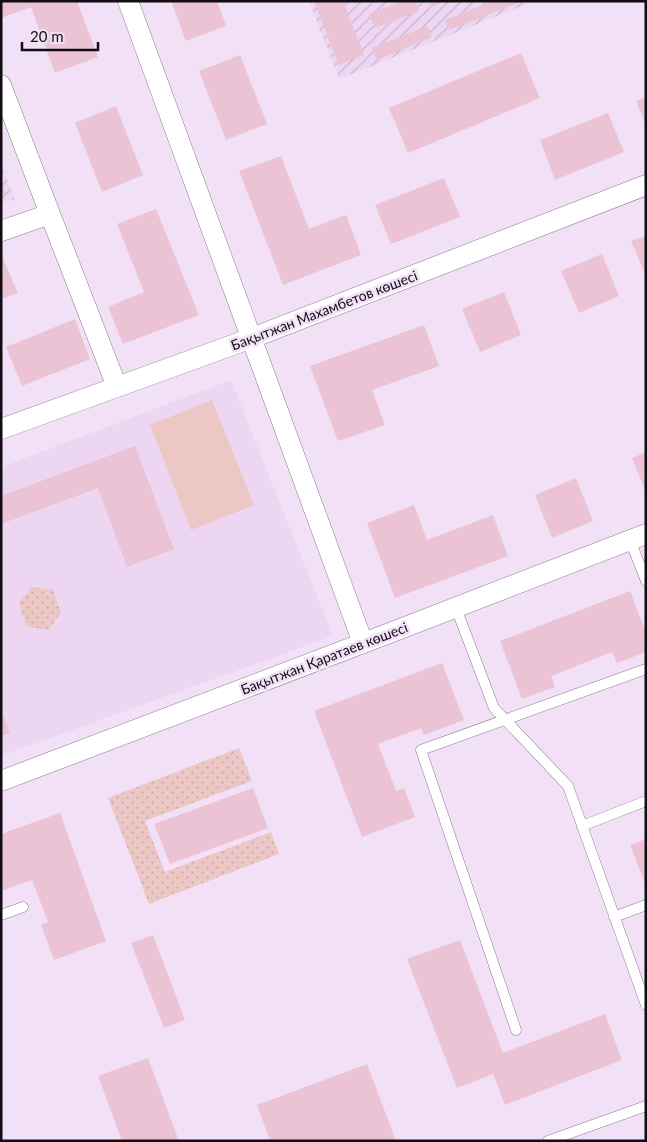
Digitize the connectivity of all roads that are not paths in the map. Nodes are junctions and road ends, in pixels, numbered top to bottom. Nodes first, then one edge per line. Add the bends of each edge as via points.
1 (128, 1) edge
2 (1, 85) edge
3 (646, 185) edge
4 (50, 214) junction
5 (1, 231) edge
6 (252, 338) junction
7 (117, 387) junction
8 (1, 429) edge
9 (638, 537) edge
10 (646, 581) edge
11 (456, 608) junction
12 (363, 643) junction
13 (646, 669) edge
14 (506, 720) junction
15 (1, 781) edge
16 (646, 801) edge
17 (582, 826) junction
18 (646, 905) edge
19 (23, 907) dead end
20 (1, 915) edge
21 (614, 917) junction
22 (646, 1005) edge
23 (516, 1030) dead end
24 (646, 1106) edge
25 (548, 1141) edge

1 - 6 street
2 - 4 street
3 - 6 street, Бақытжан Махамбетов көшесі
4 - 5 street
4 - 7 street
6 - 7 street, Бақытжан Махамбетов көшесі
6 - 12 street
7 - 8 street, Бақытжан Махамбетов көшесі
9 - 10 lane
9 - 11 street, Бақытжан Қаратаев көшесі
11 - 12 street, Бақытжан Қаратаев көшесі
11 - 14 lane via 494,708
12 - 15 street, Бақытжан Қаратаев көшесі
13 - 14 lane
14 - 17 lane via 568,786
14 - 23 lane via 421,750
16 - 17 lane
17 - 21 lane
18 - 21 lane
19 - 20 lane
21 - 22 lane
24 - 25 lane

